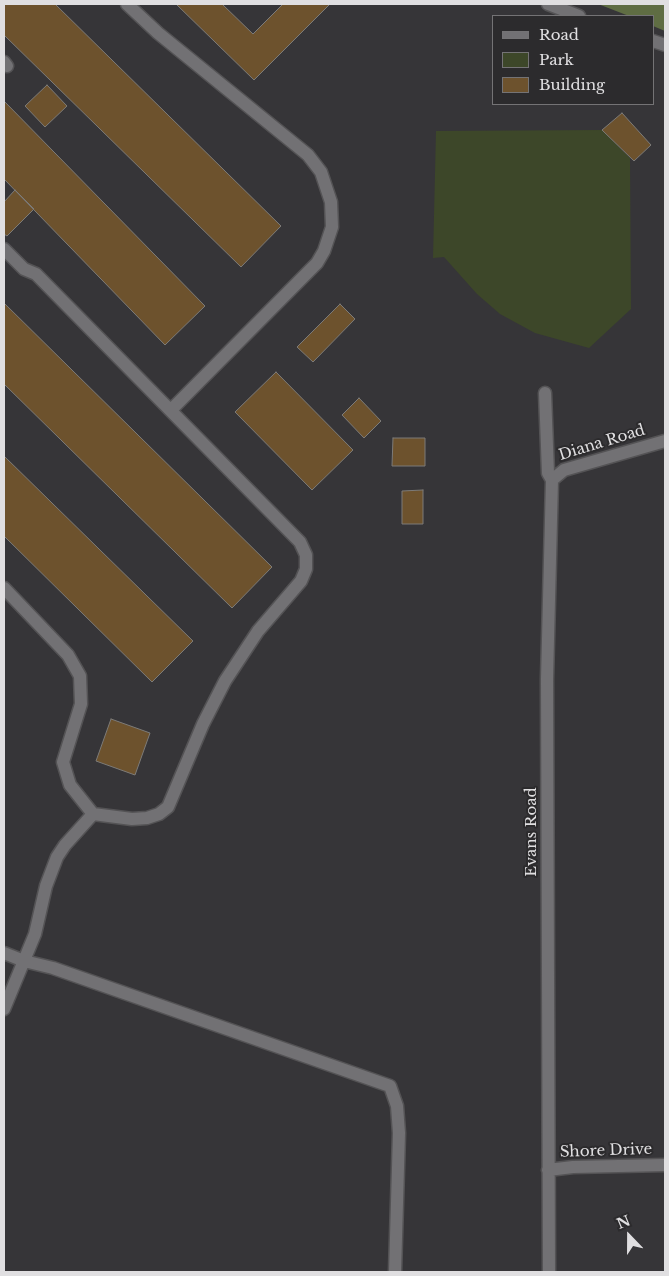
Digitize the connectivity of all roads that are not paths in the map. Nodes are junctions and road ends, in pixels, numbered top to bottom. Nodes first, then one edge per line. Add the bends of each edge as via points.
1 (127, 4) edge
2 (548, 4) edge
3 (576, 15) edge
4 (4, 249) edge
5 (545, 393) dead end
6 (171, 410) junction
7 (665, 441) edge
8 (552, 480) junction
9 (4, 588) edge
10 (93, 814) junction
11 (4, 953) edge
12 (24, 961) junction
13 (4, 1009) edge
14 (665, 1165) edge
15 (548, 1170) junction
16 (395, 1272) edge
17 (549, 1272) edge

1 - 6 street via 308,155 321,172 332,202 332,227 317,263
2 - 3 street
4 - 6 street via 24,269 36,274
5 - 8 street, Evans Road via 548,473
6 - 10 street via 300,542 306,555 306,569 301,581 258,631 225,681 168,807 147,818
7 - 8 street, Diana Road via 564,470
8 - 15 street, Evans Road via 546,679
9 - 10 street via 68,654 80,676 81,704 63,762 70,785
10 - 12 street via 58,857
11 - 12 street
12 - 13 street
12 - 16 street via 53,968 390,1086 397,1106 399,1133
14 - 15 street, Shore Drive
15 - 17 street, Evans Road

